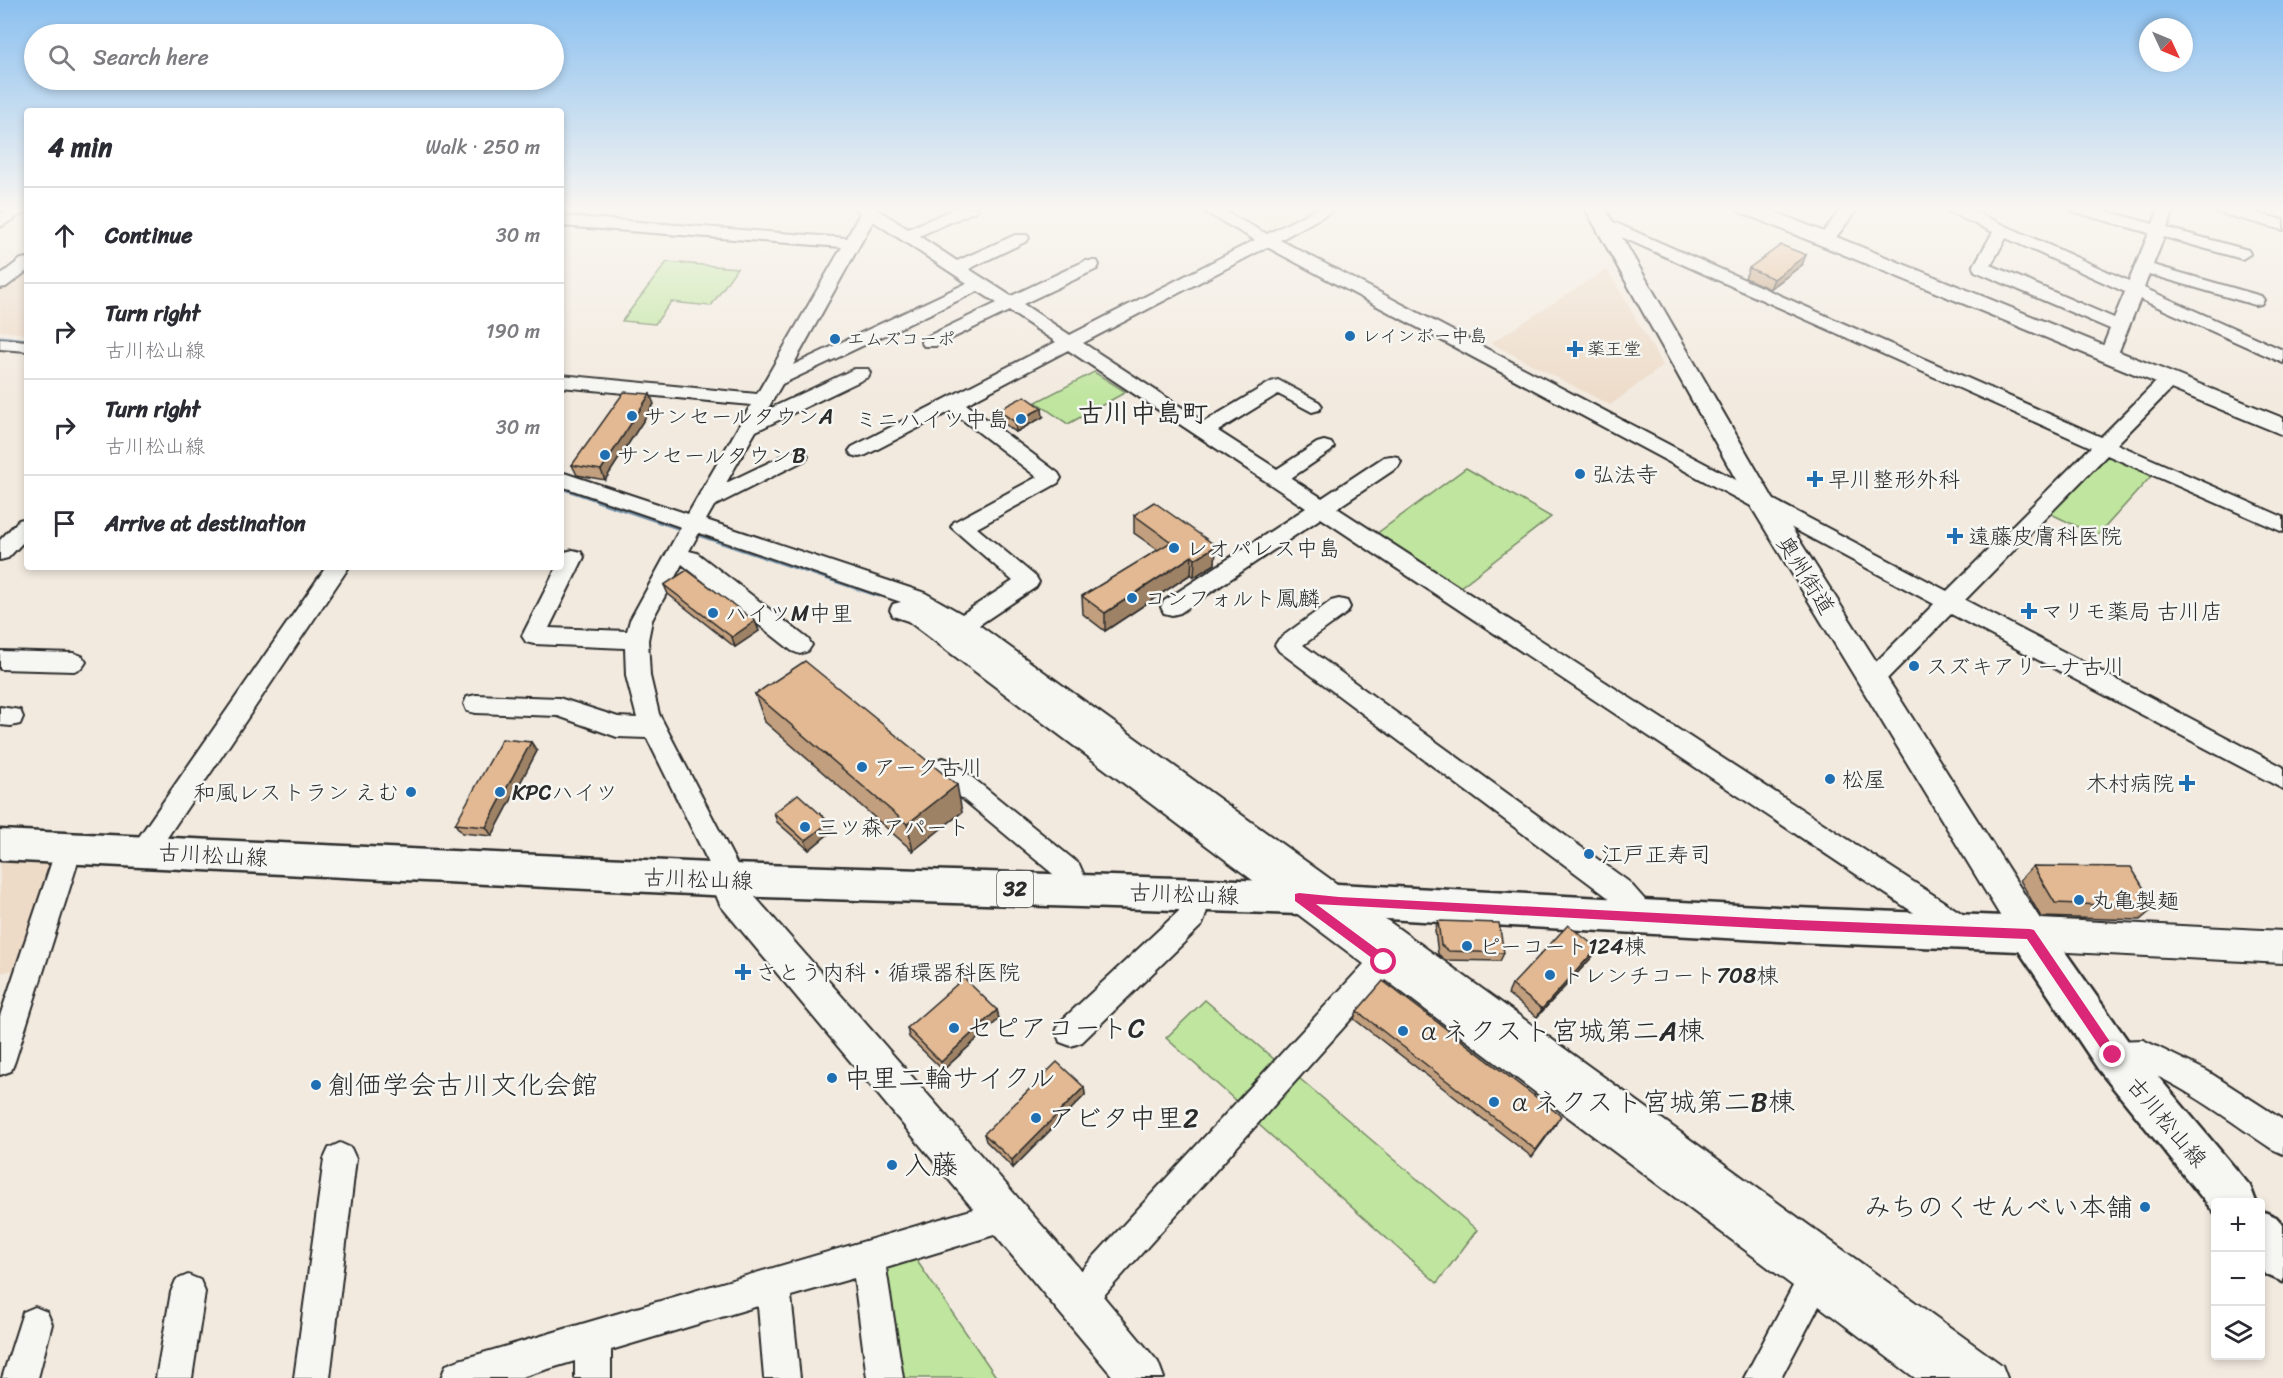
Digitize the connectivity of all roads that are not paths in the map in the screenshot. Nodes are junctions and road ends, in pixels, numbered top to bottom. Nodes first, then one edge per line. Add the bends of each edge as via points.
1 (836, 272) edge
2 (962, 272) edge
3 (1078, 272) edge
4 (1205, 272) edge
5 (1337, 272) edge
6 (1631, 272) edge
7 (1725, 272) edge
8 (1905, 272) edge
9 (1993, 272) edge
10 (2094, 272) edge
11 (2141, 272) edge
12 (2161, 272) edge
13 (979, 284) junction
14 (2134, 290) junction
15 (2255, 300) dead end
16 (1010, 304) junction
17 (2120, 327) junction
18 (930, 342) dead end
19 (1068, 342) junction
20 (0, 344) edge
21 (24, 346) edge
22 (2108, 356) junction
23 (2283, 357) edge
24 (861, 373) dead end
25 (775, 380) junction
26 (564, 381) edge
27 (2168, 381) junction
28 (763, 400) junction
29 (952, 403) junction
30 (1312, 406) dead end
31 (748, 427) junction
32 (2283, 427) edge
33 (1203, 431) junction
34 (2104, 445) junction
35 (1324, 447) dead end
36 (859, 451) dead end
37 (798, 456) dead end
38 (1391, 462) dead end
39 (1276, 479) junction
40 (564, 480) edge
41 (1755, 492) junction
42 (564, 496) edge
43 (1321, 508) junction
44 (2283, 525) edge
45 (690, 530) junction
46 (18, 533) edge
47 (0, 553) edge
48 (573, 557) dead end
49 (336, 570) edge
50 (1954, 597) junction
51 (1172, 607) dead end
52 (1339, 607) dead end
53 (954, 631) junction
54 (636, 640) junction
55 (800, 645) dead end
56 (0, 660) edge
57 (74, 662) dead end
58 (1872, 680) junction
59 (476, 704) dead end
60 (655, 729) junction
61 (2283, 761) edge
62 (943, 768) dead end
63 (2283, 779) edge
64 (0, 845) edge
65 (69, 849) junction
66 (143, 852) junction
67 (731, 880) junction
68 (1077, 891) junction
69 (1194, 895) junction
70 (1299, 898) junction
71 (1339, 902) junction
72 (1642, 917) junction
73 (1967, 933) junction
74 (2030, 934) junction
75 (2283, 947) edge
76 (1384, 962) junction
77 (1440, 989) junction
78 (1071, 1032) dead end
79 (2113, 1055) junction
80 (0, 1061) edge
81 (2283, 1138) edge
82 (340, 1159) dead end
83 (1709, 1187) junction
84 (2230, 1198) edge
85 (1005, 1216) junction
86 (2265, 1239) edge
87 (868, 1256) junction
88 (2283, 1259) edge
89 (1814, 1281) junction
90 (773, 1284) junction
91 (188, 1292) dead end
92 (1078, 1299) junction
93 (1885, 1318) junction
94 (35, 1324) dead end
95 (593, 1338) junction
96 (20, 1378) edge
97 (174, 1378) edge
98 (312, 1378) edge
99 (459, 1378) edge
100 (593, 1378) edge
101 (782, 1378) edge
102 (885, 1378) edge
103 (1142, 1378) edge
104 (1762, 1378) edge
105 (1944, 1378) edge
106 (1989, 1378) edge

1 - 25 street
2 - 13 street
3 - 16 street
4 - 19 street
5 - 41 street
6 - 41 street, 奥州街道
7 - 34 street
8 - 22 street
9 - 17 street
10 - 14 street
11 - 14 street
12 - 15 street
13 - 16 street
13 - 25 street
14 - 17 street
14 - 23 street
16 - 18 street
16 - 19 street
17 - 22 street
19 - 29 street
19 - 33 street
20 - 21 street
22 - 27 street
24 - 31 street
25 - 28 street
26 - 28 street
27 - 32 street
27 - 34 street
28 - 31 street
29 - 36 street
29 - 53 street via 1051,478 962,527 1028,582
30 - 33 street via 1278,386
31 - 45 street
33 - 39 street
34 - 44 street
34 - 50 street
35 - 39 street
37 - 45 street
38 - 43 street
39 - 43 street
40 - 45 street
41 - 50 street
41 - 58 street, 奥州街道
42 - 45 street
43 - 51 street
43 - 73 street
45 - 53 street via 917,599
45 - 54 street via 641,620
45 - 55 street via 689,558
46 - 47 street
48 - 54 street via 534,636
49 - 66 street
50 - 58 street
50 - 61 street
50 - 63 street
52 - 72 street via 1287,645 1619,890
53 - 70 street
53 - 71 street
54 - 60 street via 638,676 647,714
56 - 57 street
58 - 74 street, 奥州街道
59 - 60 street via 559,707 617,727
60 - 67 street
62 - 68 street via 1069,872
64 - 65 main road, 古川松山線 / 32
65 - 66 main road, 古川松山線 / 32
65 - 80 street
66 - 67 main road, 古川松山線 / 32
67 - 68 main road, 古川松山線 / 32
67 - 85 street via 734,896
68 - 69 main road, 古川松山線 / 32
69 - 70 main road, 古川松山線 / 32
69 - 78 street via 1192,916
70 - 71 main road, 古川松山線 / 32
70 - 76 street
71 - 72 main road, 古川松山線 / 32
71 - 77 street
72 - 73 main road, 古川松山線 / 32
73 - 74 main road, 古川松山線 / 32
74 - 75 street
74 - 79 main road, 古川松山線
76 - 77 street
76 - 92 street
77 - 83 street
79 - 81 street via 2143,1054 2196,1081
79 - 84 main road, 古川松山線
82 - 98 street
83 - 89 street
83 - 93 street
85 - 87 street
85 - 92 street
86 - 88 main road
87 - 90 street
87 - 102 street
89 - 93 street
89 - 104 street
90 - 95 street
90 - 101 street
91 - 97 street
92 - 103 street
93 - 105 street
93 - 106 street
94 - 96 street
95 - 99 street
95 - 100 street

